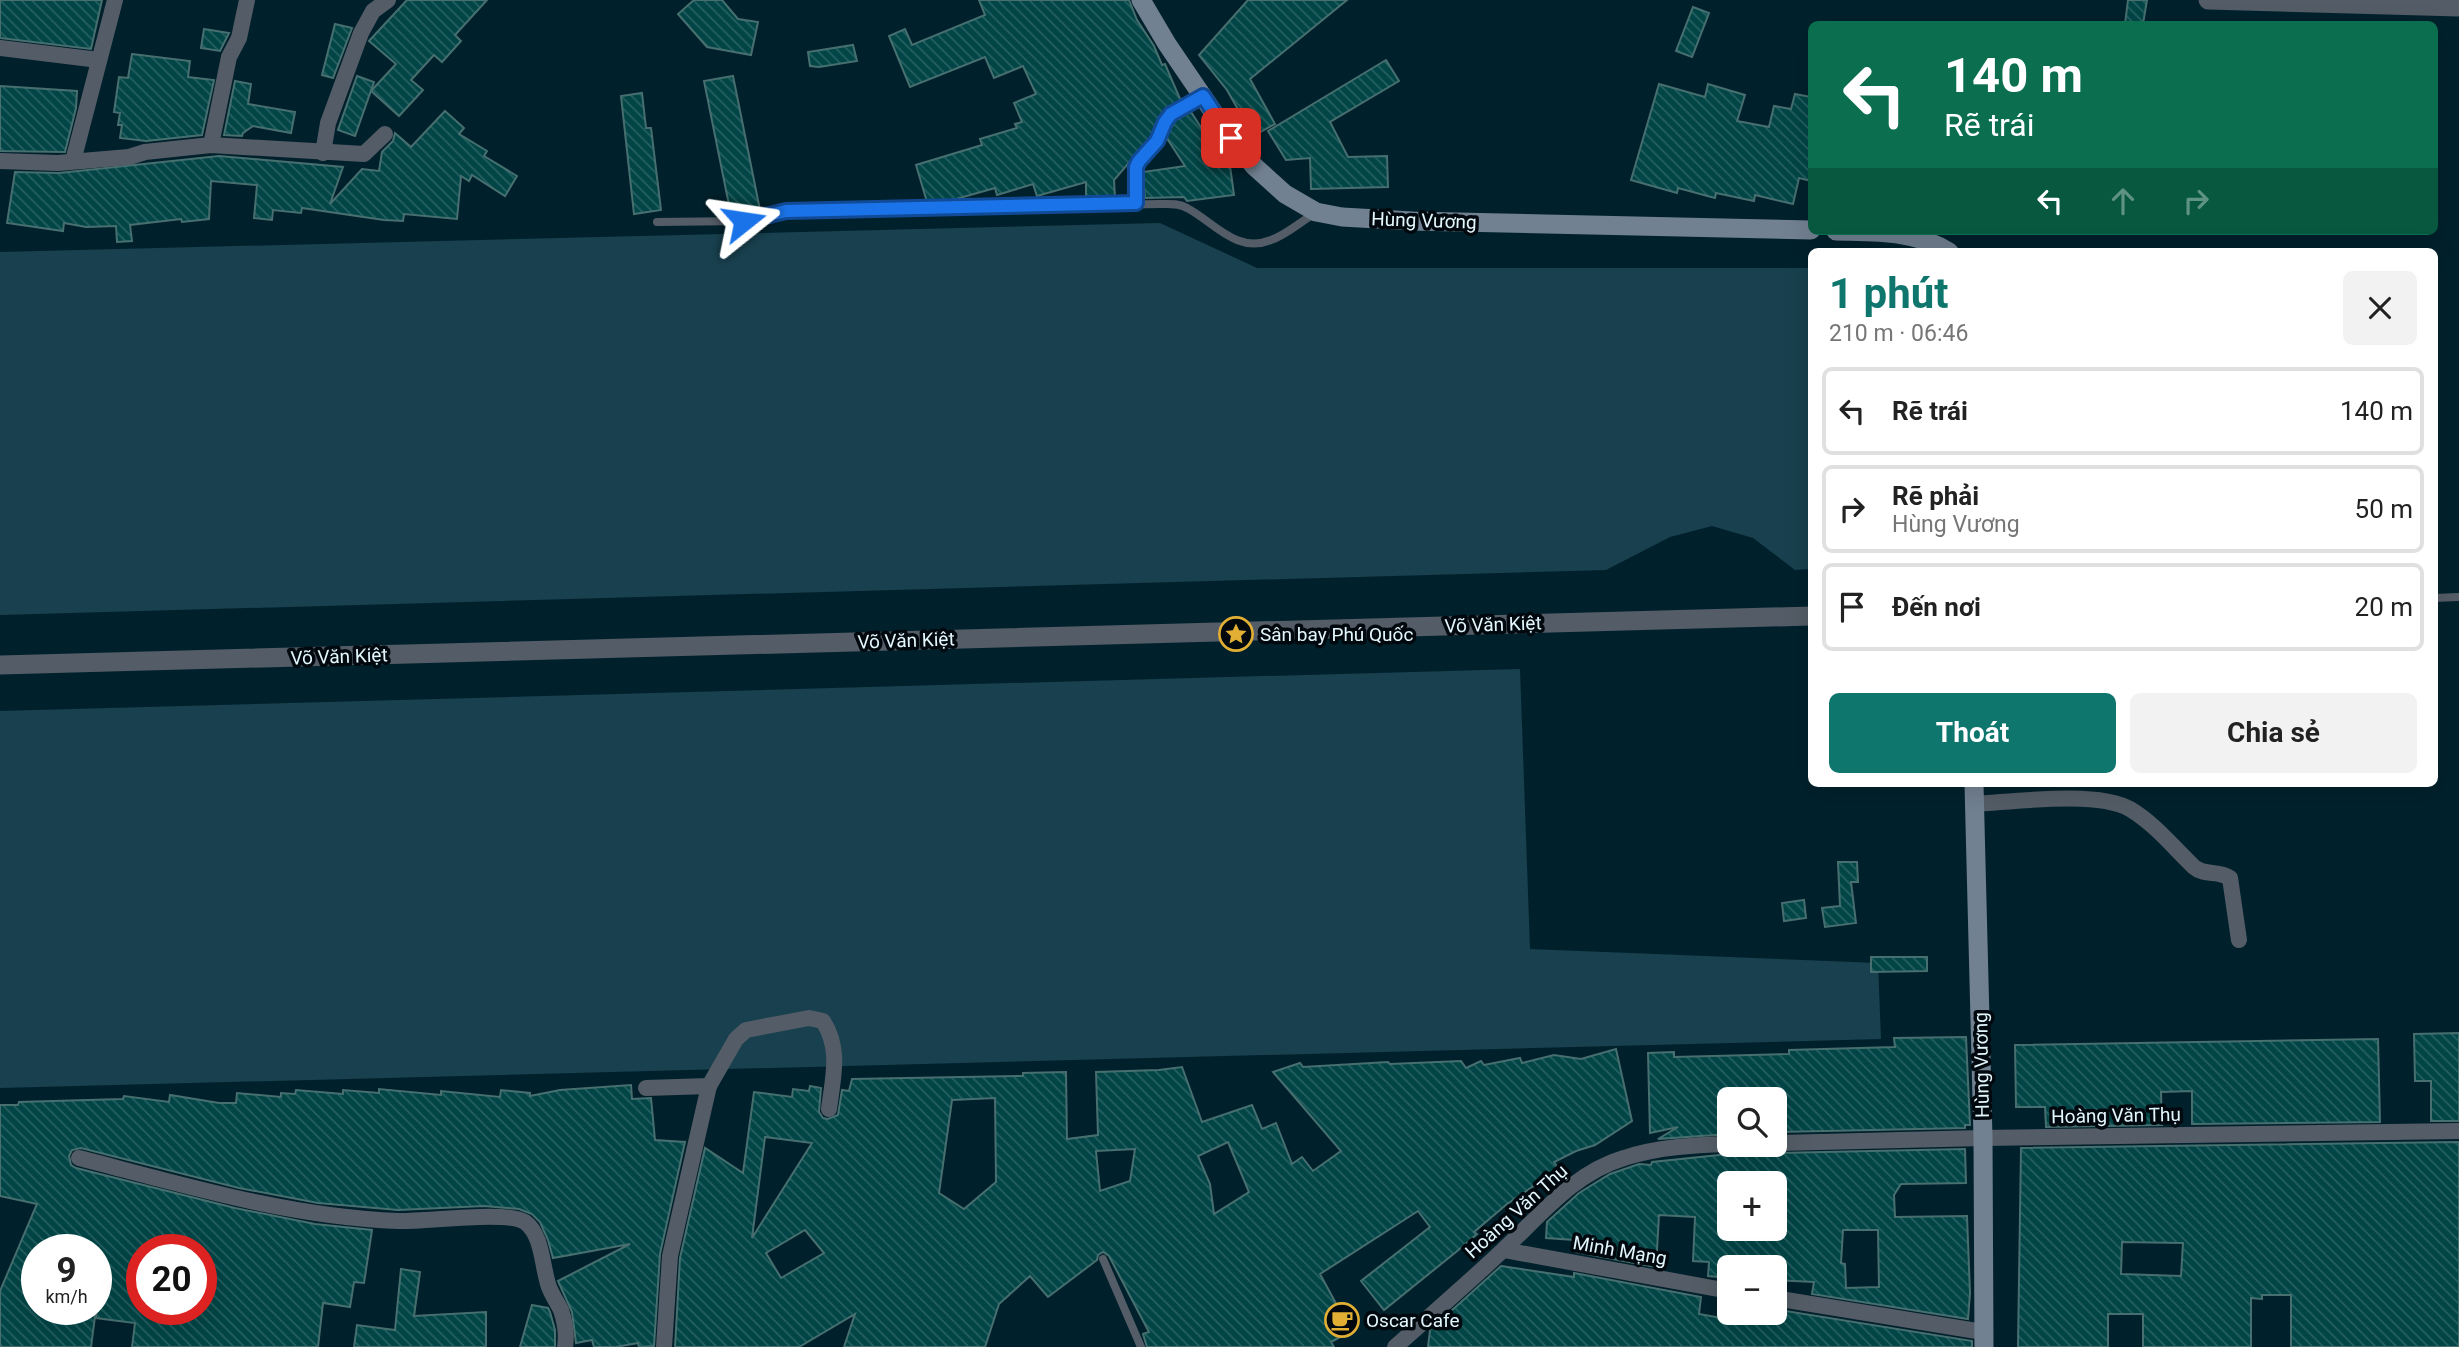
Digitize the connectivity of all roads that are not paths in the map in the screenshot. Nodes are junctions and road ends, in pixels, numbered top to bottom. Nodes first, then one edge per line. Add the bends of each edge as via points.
1 (115, 0) edge
2 (247, 0) edge
3 (388, 0) edge
4 (1141, 0) edge
5 (2208, 0) edge
6 (2405, 3) edge
7 (2459, 7) edge
8 (0, 48) edge
9 (99, 60) junction
10 (1203, 96) junction
11 (385, 134) dead end
12 (211, 145) junction
13 (323, 153) junction
14 (0, 161) edge
15 (73, 161) junction
16 (1136, 203) junction
17 (1316, 212) junction
18 (657, 222) dead end
19 (1808, 230) edge
20 (1888, 235) edge
21 (1902, 235) edge
22 (1915, 248) edge
23 (1942, 248) edge
24 (2459, 597) edge
25 (2438, 598) edge
26 (1808, 615) edge
27 (0, 666) edge
28 (1974, 787) edge
29 (1974, 804) junction
30 (2239, 940) dead end
31 (709, 1086) junction
32 (646, 1088) dead end
33 (829, 1109) dead end
34 (2459, 1131) edge
35 (1983, 1138) junction
36 (1787, 1143) edge
37 (1717, 1145) edge
38 (79, 1158) dead end
39 (1504, 1250) junction
40 (1103, 1259) dead end
41 (1717, 1289) edge
42 (1787, 1301) edge
43 (1984, 1340) edge
44 (565, 1347) edge
45 (664, 1347) edge
46 (1141, 1347) edge
47 (1395, 1347) edge

1 - 9 street
2 - 12 street via 239,38 229,57
3 - 13 street via 373,11 361,33 328,123
4 - 10 main road, Hùng Vương
5 - 6 street
6 - 7 street
8 - 9 street
9 - 15 street
10 - 16 lane via 1171,114 1157,141 1139,161
10 - 17 main road, Hùng Vương via 1254,166 1285,194
11 - 13 street via 364,154
12 - 13 street
12 - 15 street
14 - 15 street
16 - 17 lane via 1185,207 1223,234 1251,243 1270,241
16 - 18 lane via 786,211 744,221
17 - 19 main road, Hùng Vương via 1412,220
20 - 22 main road
21 - 23 main road
24 - 25 lane
26 - 27 street, Võ Văn Kiệt
28 - 29 main road, Hùng Vương
29 - 30 street via 2089,799 2129,808 2197,869 2230,878
29 - 35 main road, Hùng Vương
31 - 32 street
31 - 33 street via 746,1030 809,1018 823,1021 835,1052
31 - 45 street via 670,1256
34 - 35 street, Hoàng Văn Thụ
35 - 36 street, Hoàng Văn Thụ
35 - 43 main road, Hùng Vương
37 - 39 street, Hoàng Văn Thụ via 1621,1158 1556,1199
38 - 44 street via 296,1210 376,1220 491,1216 525,1222 539,1245 550,1290 561,1310
39 - 41 street, Minh Mạng
39 - 47 street, Hoàng Văn Thụ
40 - 46 lane
42 - 43 street

